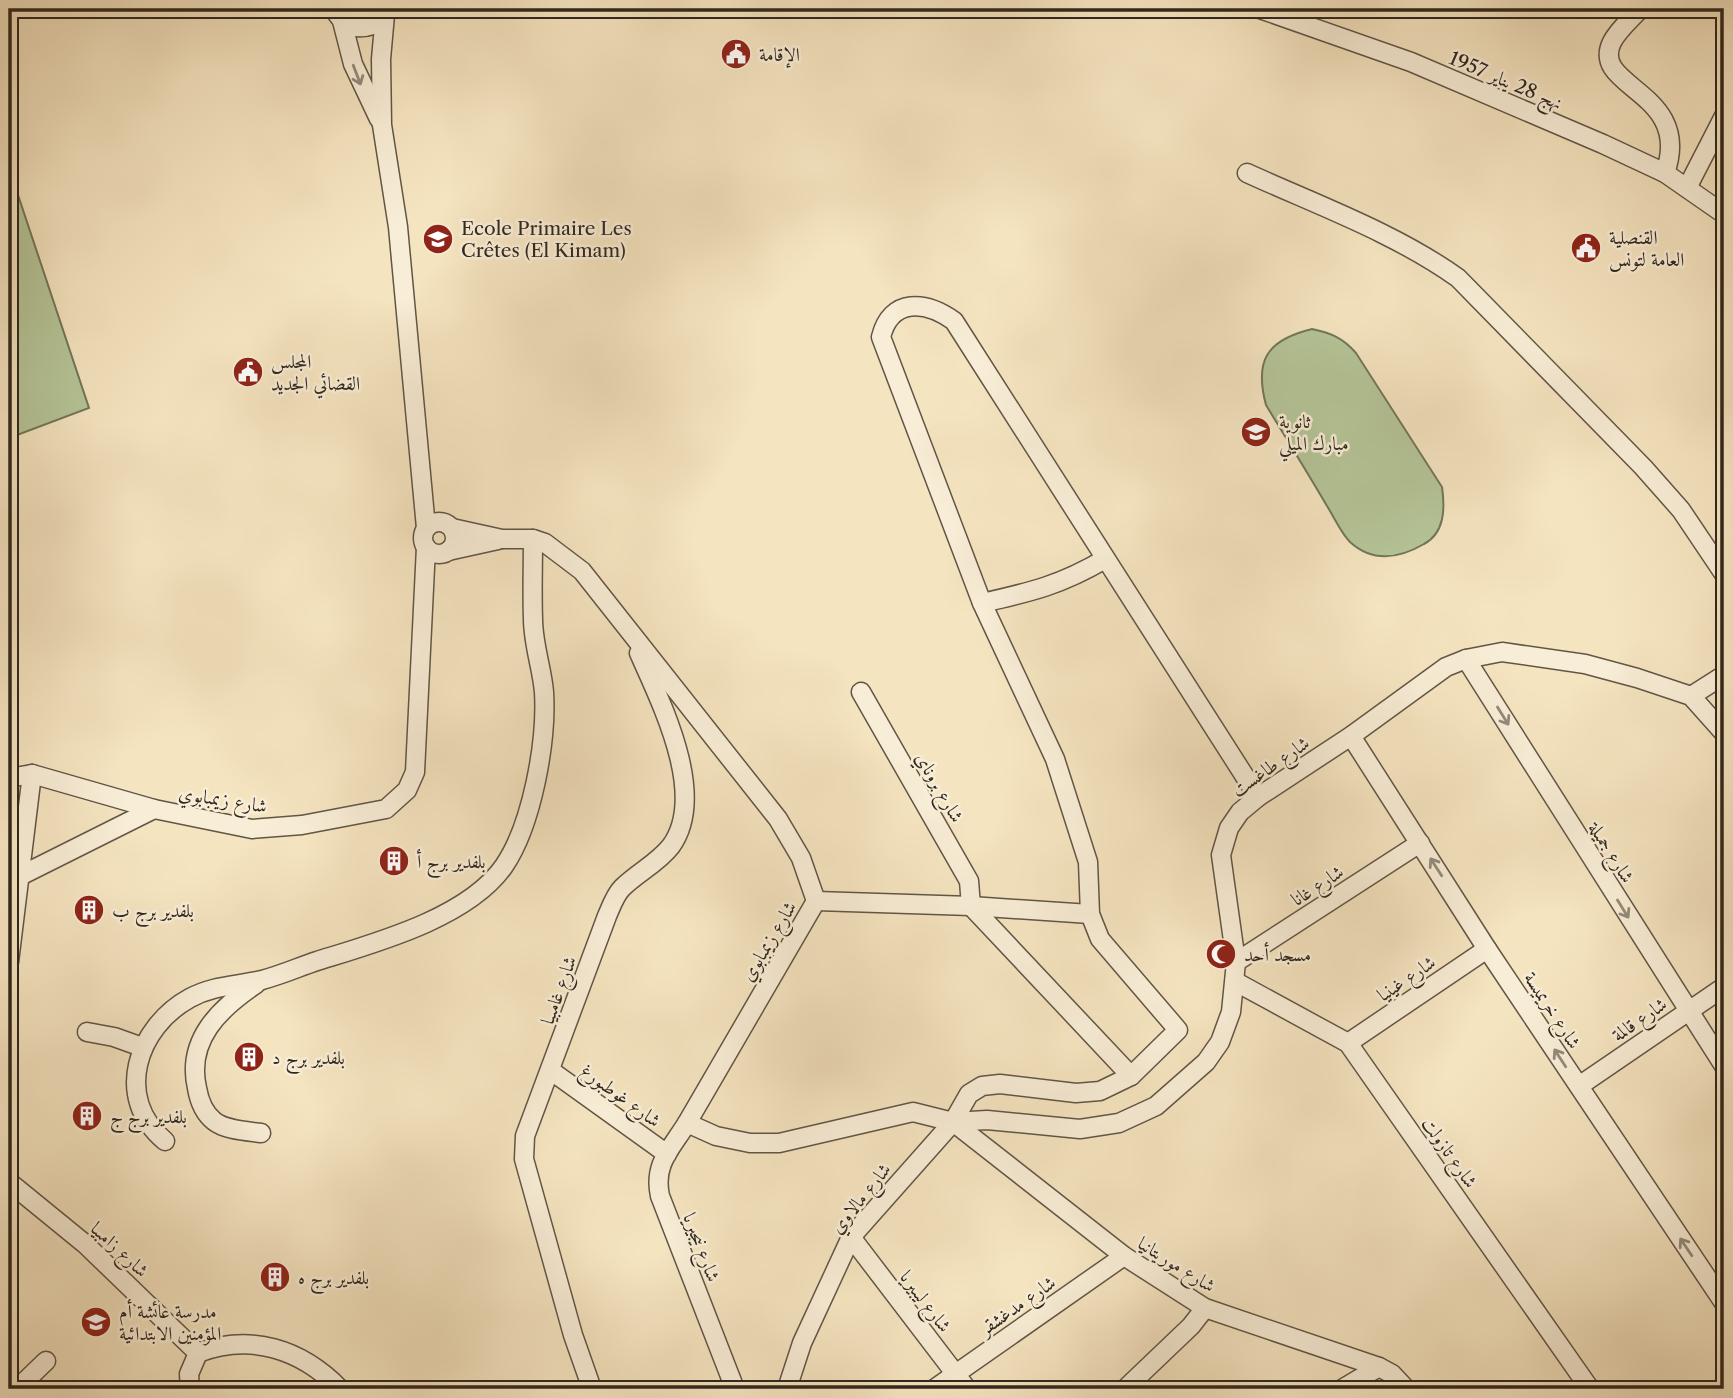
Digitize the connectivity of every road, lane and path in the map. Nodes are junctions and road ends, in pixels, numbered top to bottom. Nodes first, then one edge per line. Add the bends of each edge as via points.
1 (320, 9) edge
2 (1260, 9) edge
3 (1640, 9) edge
4 (388, 11) edge
5 (339, 16) edge
6 (1724, 116) edge
7 (382, 125) junction
8 (1247, 173) dead end
9 (1665, 173) junction
10 (1687, 187) junction
11 (1724, 214) edge
12 (423, 471) junction
13 (448, 525) junction
14 (426, 528) junction
15 (502, 539) junction
16 (533, 539) junction
17 (426, 547) junction
18 (446, 552) junction
19 (1105, 559) junction
20 (1724, 574) edge
21 (982, 603) junction
22 (423, 604) junction
23 (629, 630) junction
24 (1466, 659) junction
25 (1724, 675) edge
26 (862, 692) dead end
27 (1691, 696) junction
28 (1724, 733) edge
29 (1351, 736) junction
30 (32, 775) junction
31 (9, 778) edge
32 (1258, 797) junction
33 (154, 809) junction
34 (1420, 843) junction
35 (20, 876) junction
36 (816, 901) junction
37 (971, 906) junction
38 (1090, 914) junction
39 (1488, 948) junction
40 (9, 962) edge
41 (1236, 962) junction
42 (262, 980) junction
43 (1236, 982) junction
44 (1724, 987) edge
45 (1687, 1011) junction
46 (87, 1032) dead end
47 (1348, 1042) junction
48 (142, 1047) junction
49 (1724, 1066) edge
50 (550, 1070) junction
51 (1131, 1076) junction
52 (1578, 1086) junction
53 (953, 1122) junction
54 (687, 1123) junction
55 (261, 1133) dead end
56 (165, 1141) dead end
57 (667, 1154) junction
58 (9, 1182) edge
59 (851, 1237) junction
60 (1124, 1256) junction
61 (1724, 1303) edge
62 (1205, 1308) junction
63 (198, 1353) junction
64 (46, 1361) dead end
65 (1379, 1367) junction
66 (955, 1374) junction
67 (9, 1380) edge
68 (17, 1389) edge
69 (190, 1389) edge
70 (340, 1389) edge
71 (592, 1389) edge
72 (736, 1389) edge
73 (788, 1389) edge
74 (934, 1389) edge
75 (967, 1389) edge
76 (1125, 1389) edge
77 (1342, 1389) edge
78 (1406, 1389) edge
79 (1590, 1389) edge

1 - 5 street
2 - 9 street, نهج 28 يناير 1957 via 1411,62
3 - 9 street via 1612,41 1609,56 1618,77 1644,95 1667,125 1672,146
4 - 5 street via 365,28
4 - 7 street via 380,81
5 -> 7 street via 353,64
6 - 10 street
7 - 12 street via 398,227
8 - 20 street via 1437,263 1458,278 1643,467 1681,510
9 - 10 street, نهج 28 يناير 1957
10 - 11 street, نهج 28 يناير 1957
12 - 13 street
12 - 14 street
13 - 14 street via 436,522
13 - 15 street, شارع زيمبابوي
13 - 18 street via 455,543
14 - 17 street
15 - 16 street, شارع زيمبابوي
15 - 18 street, شارع زيمبابوي
16 - 23 street, شارع زيمبابوي via 560,552 582,572
16 - 42 street via 533,621 545,727 530,799 505,864 483,889 458,907 411,929
17 - 18 street via 436,554
17 - 22 street, شارع زيمبابوي
18 - 22 street, شارع زيمبابوي
19 - 21 street via 1047,588
19 - 21 street via 954,321 940,311 907,306 885,323 881,337
19 - 32 street
21 - 38 street via 1055,759 1088,862
22 - 33 street, شارع زيمبابوي via 415,772 398,801 386,809 252,829
23 - 36 street, شارع زيمبابوي via 778,819 801,858
23 - 50 street, شارع غامبيا via 678,754 684,816 671,845 620,890
24 - 27 street, شارع طاغست via 1502,652 1563,661
24 - 29 street, شارع طاغست via 1446,667
24 -> 45 street, شارع جميلة
25 - 27 street
26 - 37 street, شارع بروناي via 969,881
27 - 28 street, شارع طاغست
29 - 32 street, شارع طاغست
29 - 34 street, شارع خريميسة
30 - 31 street, شارع زيمبابوي
30 - 33 street, شارع زيمبابوي
30 - 35 street
32 - 41 street, شارع طاغست via 1229,828 1222,855
33 - 35 street
39 -> 34 street, شارع خريميسة
34 - 41 street, شارع غانا
35 - 40 street
36 - 37 street
36 - 54 street, شارع زيمبابوي
37 - 38 street
37 - 51 street
38 - 51 street via 1100,939 1178,1030
39 - 47 street, شارع غينيا
52 -> 39 street, شارع خريميسة
41 - 43 street, شارع طاغست
42 - 48 street via 213,987 189,998 158,1022
42 - 55 street via 219,1012 202,1034 194,1079 200,1104 214,1122
43 - 47 street, شارع تازولت
43 - 53 street, شارع طاغست via 1220,1042 1206,1062 1156,1106 1119,1123 1080,1129 987,1119
44 - 45 street, شارع قالمة
45 - 49 street, شارع جميلة
45 - 52 street, شارع قالمة
46 - 48 street
47 - 79 street, شارع تازولت
48 - 56 street via 135,1069 137,1092 145,1117
50 - 57 street, شارع غوطبورغ
50 - 71 street, شارع غامبيا via 525,1136 524,1159
51 - 53 street, شارع مالاوي via 1100,1091 1076,1093 982,1086 969,1094
61 -> 52 street, شارع خريميسة
53 - 54 street via 913,1112 779,1143 716,1136
53 - 59 street, شارع مالاوي
53 - 60 street, شارع موريتانيا
54 - 57 street, شارع نيجيريا
57 - 72 street, شارع نيجيريا via 656,1178 660,1196
58 - 63 street, شارع زامبيا via 85,1244
59 - 66 street, شارع ليبيريا
59 - 73 street, شارع مالاوي via 802,1343
60 - 62 street, شارع موريتانيا
60 - 66 street, شارع مدغشقر
62 - 65 street, شارع موريتانيا
62 - 76 street
63 - 69 street via 189,1374
63 - 70 street via 234,1343 275,1349 304,1359
64 - 68 street
65 - 77 street
65 - 78 street, شارع موريتانيا
66 - 74 street, شارع مدغشقر
66 - 75 street, شارع ليبيريا
67 - 68 street

